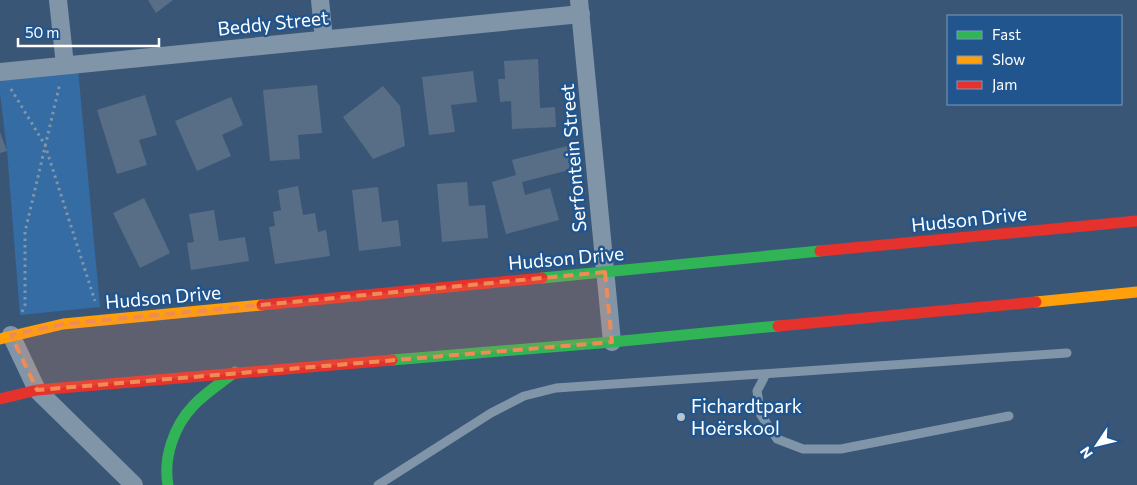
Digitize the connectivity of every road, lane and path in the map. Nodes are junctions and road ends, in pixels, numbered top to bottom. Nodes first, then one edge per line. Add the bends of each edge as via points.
1 (58, 0) edge
2 (320, 0) edge
3 (580, 7) edge
4 (324, 39) junction
5 (65, 65) junction
6 (0, 72) edge
7 (45, 145) junction
8 (1137, 221) edge
9 (605, 272) junction
10 (1137, 292) edge
11 (101, 320) junction
12 (6, 337) edge
13 (612, 342) junction
14 (1067, 353) dead end
15 (235, 372) junction
16 (766, 374) junction
17 (37, 390) junction
18 (0, 399) edge
19 (1009, 416) dead end
20 (134, 485) edge
21 (168, 485) edge
22 (378, 485) edge

1 - 5 street
2 - 4 street
3 - 4 street, Beddy Street
3 - 9 street, Serfontein Street
4 - 5 street, Beddy Street
5 - 6 street, Beddy Street
5 - 7 path
6 - 7 path
7 - 11 path
7 - 12 path via 25,232 25,305
8 - 9 street, Hudson Drive
9 - 11 street, Hudson Drive
9 - 13 street, Serfontein Street
10 - 13 street
11 - 12 street, Hudson Drive via 63,324
12 - 17 street
13 - 15 street
14 - 16 lane
15 - 17 street
15 - 21 street via 190,409 171,442 166,477
16 - 19 lane via 757,391 762,415 777,438 803,449 841,449
16 - 22 lane via 556,388 524,396 491,413
17 - 18 street
17 - 20 street

